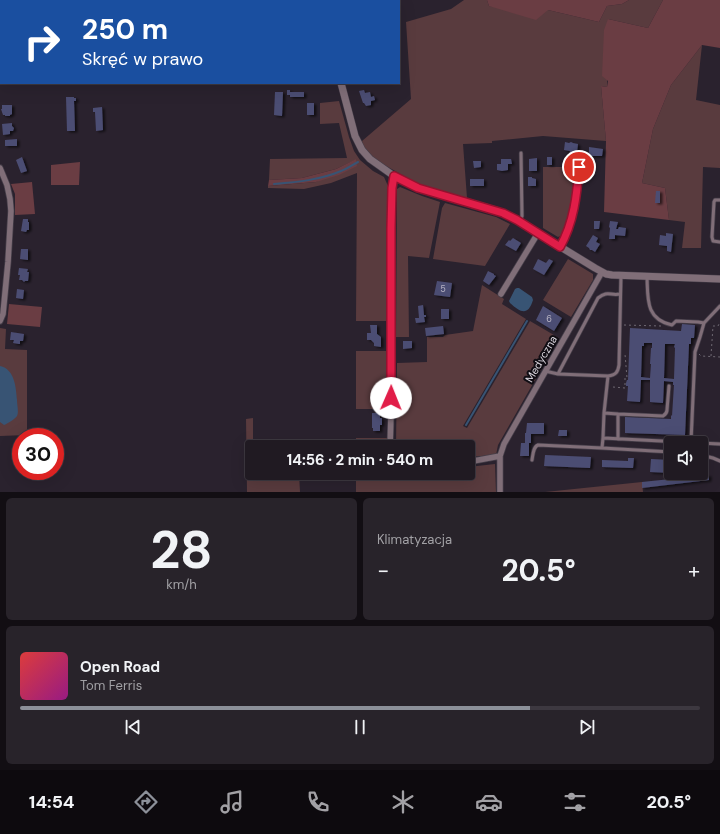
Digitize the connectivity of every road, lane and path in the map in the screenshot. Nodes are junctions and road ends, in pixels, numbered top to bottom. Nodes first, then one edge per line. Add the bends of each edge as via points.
1 (340, 84) edge
2 (521, 153) dead end
3 (579, 167) dead end
4 (0, 168) edge
5 (394, 176) junction
6 (720, 200) edge
7 (520, 222) junction
8 (538, 233) junction
9 (720, 242) edge
10 (560, 247) junction
11 (602, 272) junction
12 (621, 275) junction
13 (648, 277) junction
14 (720, 280) edge
15 (502, 294) dead end
16 (620, 294) junction
17 (720, 306) edge
18 (0, 321) edge
19 (720, 322) edge
20 (704, 323) junction
21 (668, 324) junction
22 (624, 325) dead end
23 (694, 352) junction
24 (623, 353) dead end
25 (711, 356) junction
26 (720, 357) edge
27 (545, 371) junction
28 (558, 374) junction
29 (608, 376) junction
30 (669, 386) dead end
31 (613, 387) dead end
32 (604, 413) junction
33 (618, 414) junction
34 (691, 436) edge
35 (603, 438) junction
36 (618, 439) junction
37 (390, 440) edge
38 (664, 441) edge
39 (708, 443) edge
40 (720, 444) edge
41 (602, 448) junction
42 (664, 452) edge
43 (500, 456) junction
44 (708, 457) edge
45 (532, 460) dead end
46 (720, 460) edge
47 (475, 461) edge
48 (500, 492) edge

1 - 5 street via 358,144 370,159
2 - 7 lane
3 - 10 lane via 575,204 566,236
4 - 18 street via 10,199 11,211 3,314
5 - 7 street via 418,188 495,210
5 - 37 street via 391,228
6 - 9 lane via 714,202 712,237 713,241
7 - 8 street
8 - 10 street
8 - 15 street
10 - 11 street
11 - 12 street
11 - 27 street, Medyczna
12 - 13 street
12 - 16 lane
13 - 14 street
13 - 21 lane via 650,310 663,323
16 - 28 lane via 608,293 598,298
16 - 29 lane via 618,369 615,375
17 - 20 lane
19 - 25 path via 718,326 713,326
20 - 21 lane via 676,321 672,325
20 - 23 lane
21 - 22 path via 667,327
23 - 25 path via 701,356
23 - 34 lane
24 - 31 path via 627,371 625,388
25 - 26 path
27 - 28 lane
27 - 43 street, Medyczna via 504,444
28 - 29 lane
29 - 32 lane
30 - 33 lane via 668,410 665,415
32 - 33 lane
32 - 35 lane
33 - 36 lane
35 - 36 lane
35 - 41 lane
36 - 38 lane
39 - 40 lane
41 - 42 lane
41 - 45 lane via 538,445 534,449
43 - 47 street
43 - 48 street
44 - 46 lane

